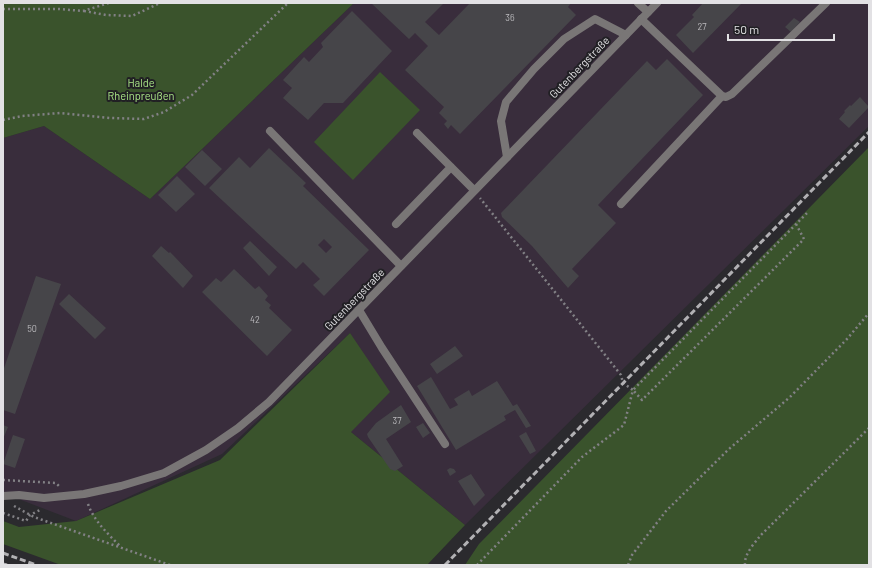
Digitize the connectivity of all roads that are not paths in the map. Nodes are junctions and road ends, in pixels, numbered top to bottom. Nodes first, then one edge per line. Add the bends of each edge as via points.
1 (638, 3) edge
2 (657, 3) edge
3 (826, 3) edge
4 (648, 12) junction
5 (642, 19) junction
6 (626, 35) junction
7 (722, 96) junction
8 (270, 131) dead end
9 (417, 133) dead end
10 (506, 157) junction
11 (451, 167) junction
12 (474, 190) junction
13 (621, 204) dead end
14 (396, 224) dead end
15 (401, 266) junction
16 (359, 310) junction
17 (445, 444) dead end
18 (3, 496) edge

1 - 4 street
2 - 4 street, Gutenbergstraße
3 - 7 street via 732,94
4 - 5 street, Gutenbergstraße
5 - 6 street, Gutenbergstraße
5 - 7 street
6 - 10 street, Gutenbergstraße
6 - 10 street via 595,19 564,39 534,69 506,102 501,121
7 - 13 street
8 - 15 street
9 - 11 street
10 - 12 street, Gutenbergstraße
11 - 12 street
11 - 14 street
12 - 15 street, Gutenbergstraße
15 - 16 street, Gutenbergstraße
16 - 17 street
16 - 18 street, Gutenbergstraße via 269,402 238,428 206,450 164,473 84,494 44,498

